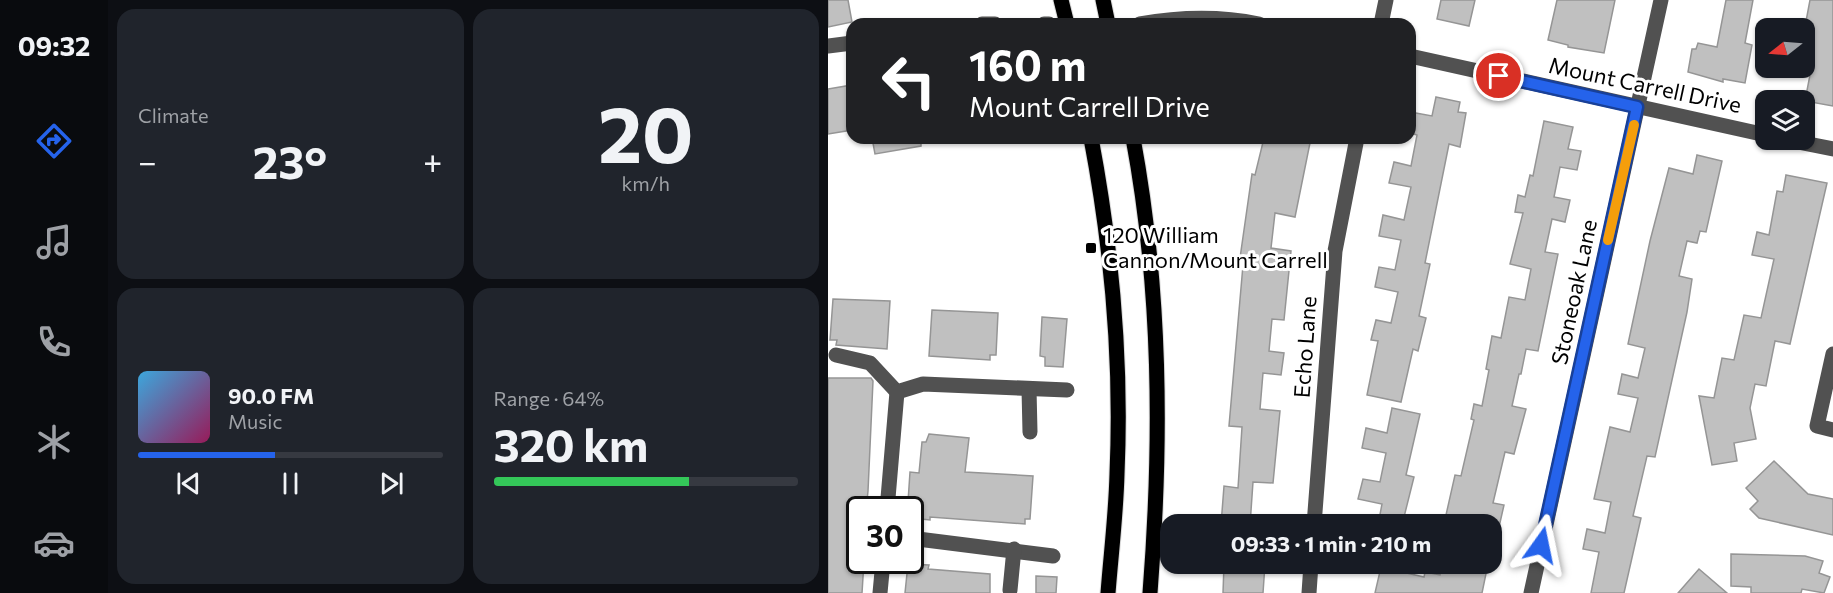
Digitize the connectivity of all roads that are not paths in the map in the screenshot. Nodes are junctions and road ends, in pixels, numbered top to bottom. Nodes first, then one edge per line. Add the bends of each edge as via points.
1 (1061, 0) edge
2 (1103, 0) edge
3 (1386, 0) edge
4 (1661, 0) edge
5 (1066, 18) edge
6 (1107, 18) edge
7 (1183, 18) edge
8 (1219, 18) edge
9 (1382, 18) edge
10 (846, 44) edge
11 (828, 46) edge
12 (1416, 57) edge
13 (1637, 107) junction
14 (1755, 133) edge
15 (1092, 144) edge
16 (1134, 144) edge
17 (1356, 144) edge
18 (1815, 145) edge
19 (1833, 149) edge
20 (1833, 354) edge
21 (836, 355) dead end
22 (1029, 389) junction
23 (1067, 390) dead end
24 (897, 392) junction
25 (1833, 430) edge
26 (1030, 432) dead end
27 (888, 496) edge
28 (1315, 514) edge
29 (924, 539) edge
30 (1014, 549) junction
31 (1053, 556) dead end
32 (882, 574) edge
33 (1310, 574) edge
34 (1010, 590) dead end
35 (880, 593) edge
36 (1108, 593) edge
37 (1150, 593) edge
38 (1309, 593) edge
39 (1531, 593) edge

1 - 5 main road
2 - 6 main road
3 - 9 street
4 - 13 street, Stoneoak Lane
7 - 8 street
10 - 11 street
12 - 13 street, Mount Carrell Drive
13 - 14 street, Mount Carrell Drive
13 - 39 street, Stoneoak Lane
15 - 36 main road via 1108,245 1118,351 1117,475
16 - 37 main road via 1151,260 1158,371 1158,473
17 - 28 street, Echo Lane via 1338,226
18 - 19 street
20 - 25 street via 1817,426
21 - 24 street via 870,363
22 - 23 street
22 - 24 street via 923,384
22 - 26 street
24 - 27 street
29 - 30 street
30 - 31 street
30 - 34 street
32 - 35 street
33 - 38 street

